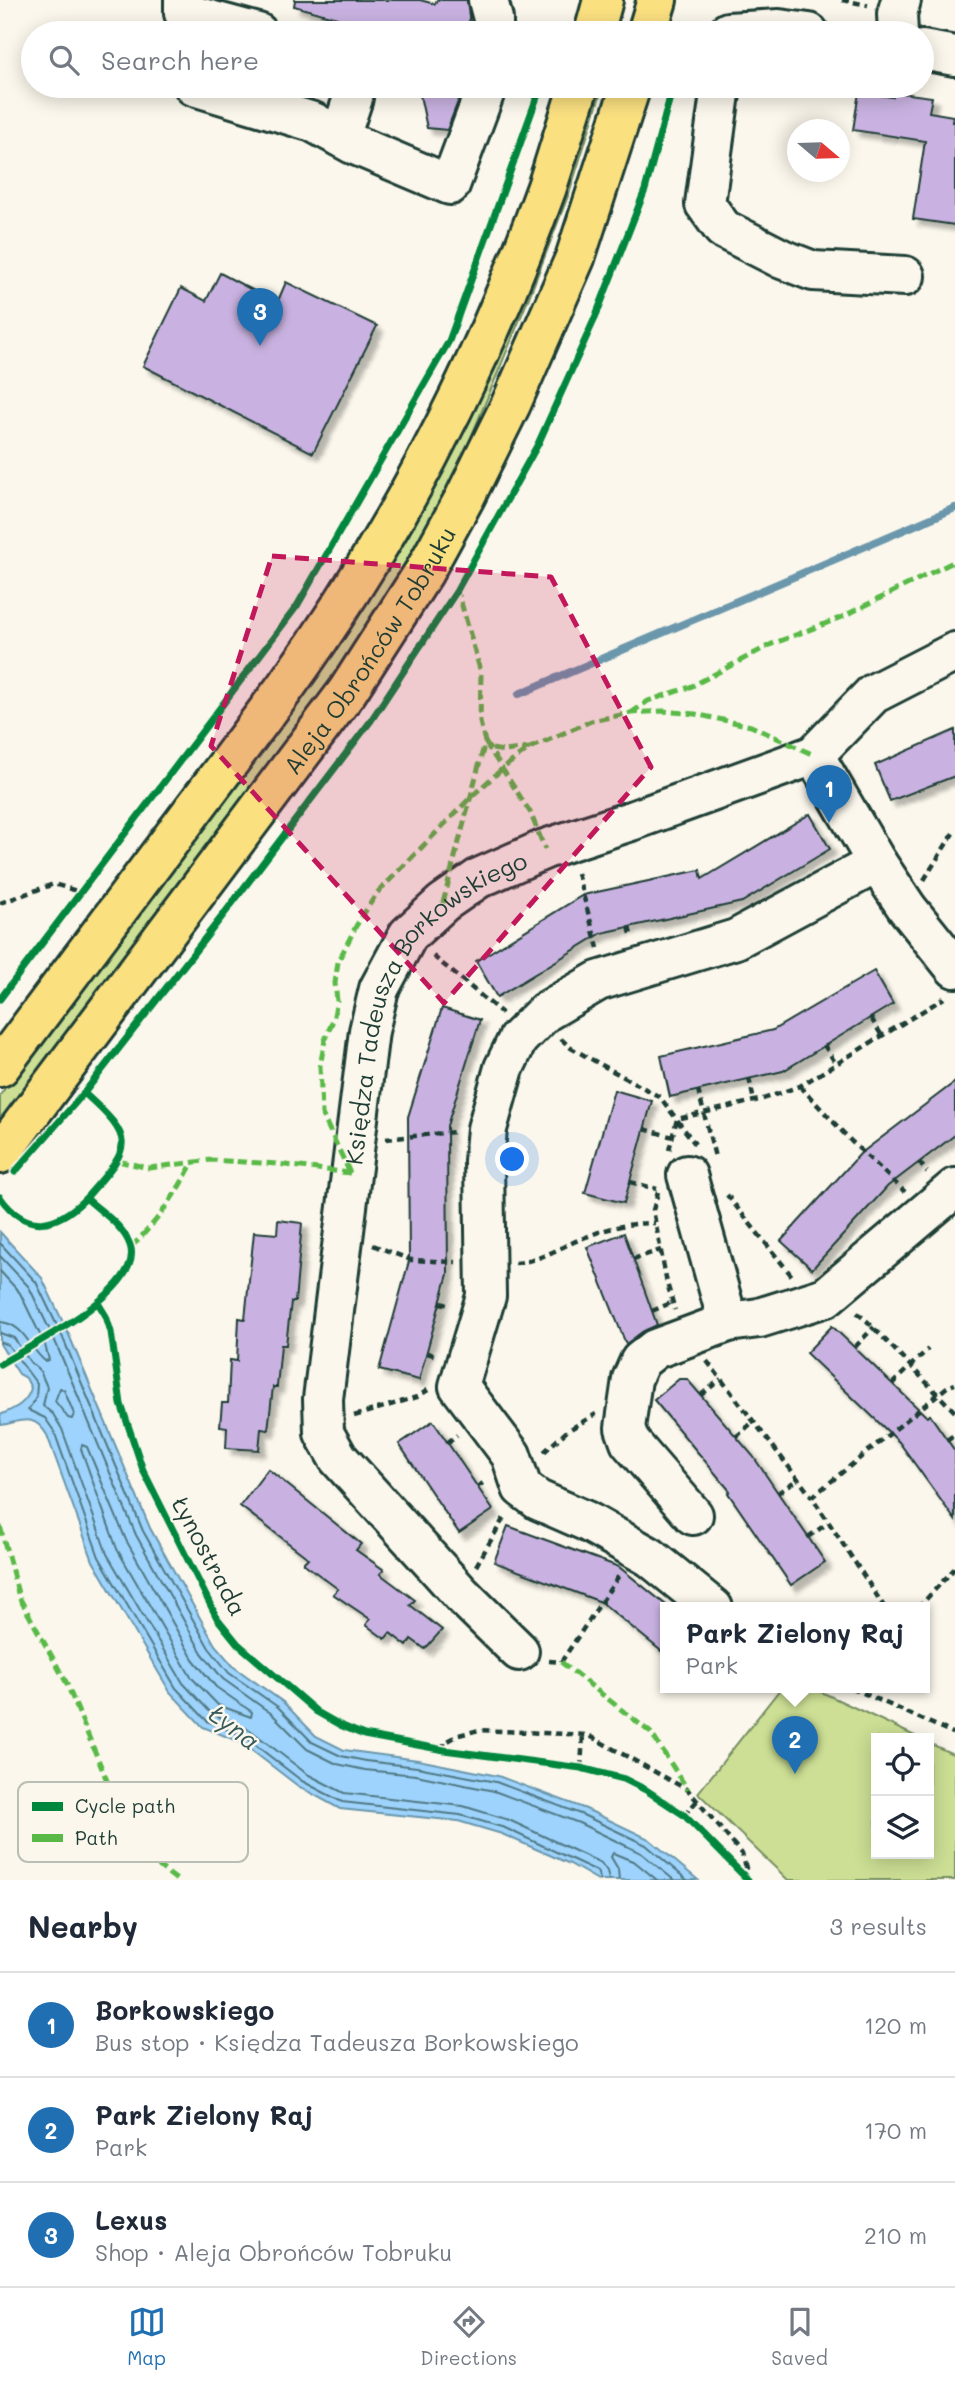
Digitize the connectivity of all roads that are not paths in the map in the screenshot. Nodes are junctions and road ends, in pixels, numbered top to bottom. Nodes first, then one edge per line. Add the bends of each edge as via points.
1 (184, 0) edge
2 (488, 0) edge
3 (603, 0) edge
4 (657, 0) edge
5 (901, 0) edge
6 (214, 21) edge
7 (493, 21) edge
8 (597, 21) edge
9 (651, 21) edge
10 (897, 21) edge
11 (934, 52) edge
12 (955, 56) edge
13 (234, 98) edge
14 (353, 98) edge
15 (483, 98) edge
16 (575, 98) edge
17 (627, 98) edge
18 (719, 98) edge
19 (340, 137) junction
20 (905, 276) dead end
21 (955, 652) edge
22 (814, 755) junction
23 (877, 863) junction
24 (954, 980) edge
25 (0, 1068) edge
26 (1, 1154) edge
27 (681, 1170) road end
28 (955, 1188) edge
29 (728, 1322) junction
30 (693, 1515) dead end
31 (706, 1602) edge
32 (519, 1651) road end

1 - 6 street via 184,13
2 - 7 street
3 - 8 main road
4 - 9 main road
5 - 10 street
11 - 12 street
13 - 19 street via 313,122
14 - 19 street
15 - 19 street via 450,185
16 - 25 main road, Aleja Obrońców Tobruku via 498,308 455,404 382,541 299,669
17 - 26 main road, Aleja Obrońców Tobruku via 576,258 511,404 424,572 347,692
18 - 20 street via 705,204 723,229 813,271
21 - 22 street via 873,694
22 - 23 street
22 - 32 street, Księdza Tadeusza Borkowskiego via 545,849 480,878 443,902 408,935 379,989 369,1031 323,1399 324,1433 338,1458
23 - 24 street
23 - 31 street via 736,939 598,981 545,1012 518,1039 503,1068 487,1129 486,1296 459,1386 511,1455 522,1488 650,1556
27 - 29 street
28 - 29 street via 820,1298 759,1318
29 - 30 street via 655,1349 640,1361 632,1379 625,1428 630,1442

